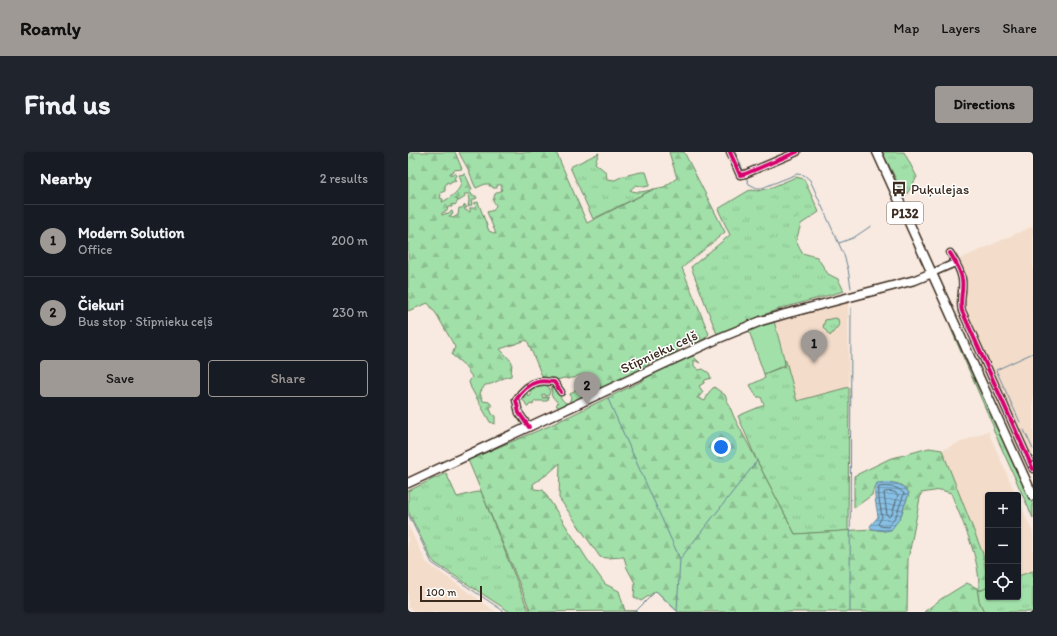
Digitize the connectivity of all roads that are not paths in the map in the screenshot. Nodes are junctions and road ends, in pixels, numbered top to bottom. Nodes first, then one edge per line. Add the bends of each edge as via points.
1 (730, 152) edge
2 (797, 152) edge
3 (877, 152) edge
4 (950, 253) dead end
5 (955, 263) junction
6 (932, 273) junction
7 (561, 392) dead end
8 (529, 427) junction
9 (1033, 469) edge
10 (408, 483) edge
11 (1033, 496) edge

1 - 2 street via 740,175
3 - 6 main road, P132
4 - 5 street
5 - 6 street
5 - 9 street via 962,280 962,311
6 - 8 main road, Stīpnieku ceļš via 915,280 761,321
6 - 11 main road, P132
7 - 8 street via 554,382 538,381 520,392 516,400 519,413
8 - 10 main road, Stīpnieku ceļš

